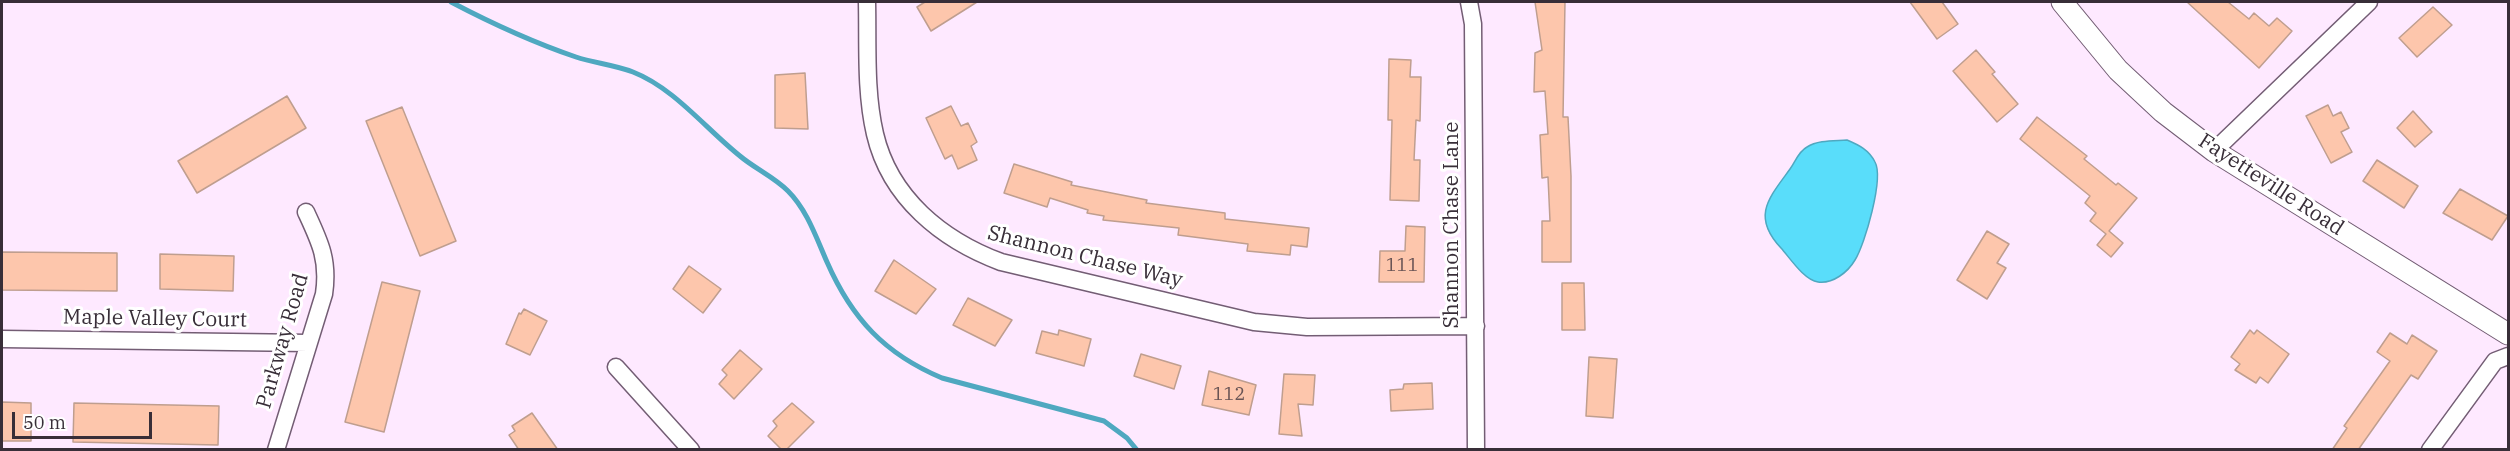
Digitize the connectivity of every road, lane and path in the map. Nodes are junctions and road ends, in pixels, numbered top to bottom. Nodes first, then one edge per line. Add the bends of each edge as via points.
1 (867, 2) edge
2 (1469, 2) edge
3 (2062, 2) edge
4 (2369, 2) edge
5 (2214, 151) junction
6 (306, 212) dead end
7 (1476, 326) junction
8 (2508, 334) edge
9 (2, 339) edge
10 (308, 344) junction
11 (2508, 356) edge
12 (616, 367) dead end
13 (683, 447) edge
14 (276, 450) edge
15 (1476, 450) edge
16 (2430, 450) edge

1 - 7 street, Shannon Chase Way via 869,94 875,134 885,164 923,217 974,252 1001,262 1254,322 1307,327
2 - 7 street, Shannon Chase Lane via 1473,24
3 - 5 street, Fayetteville Road via 2118,70 2163,112
4 - 5 street
5 - 8 street, Fayetteville Road
6 - 10 street, Parkway Road via 322,246 327,272
7 - 15 street, Shannon Chase Lane
9 - 10 street, Maple Valley Court
10 - 14 street, Parkway Road
11 - 16 street via 2495,362
12 - 13 street

